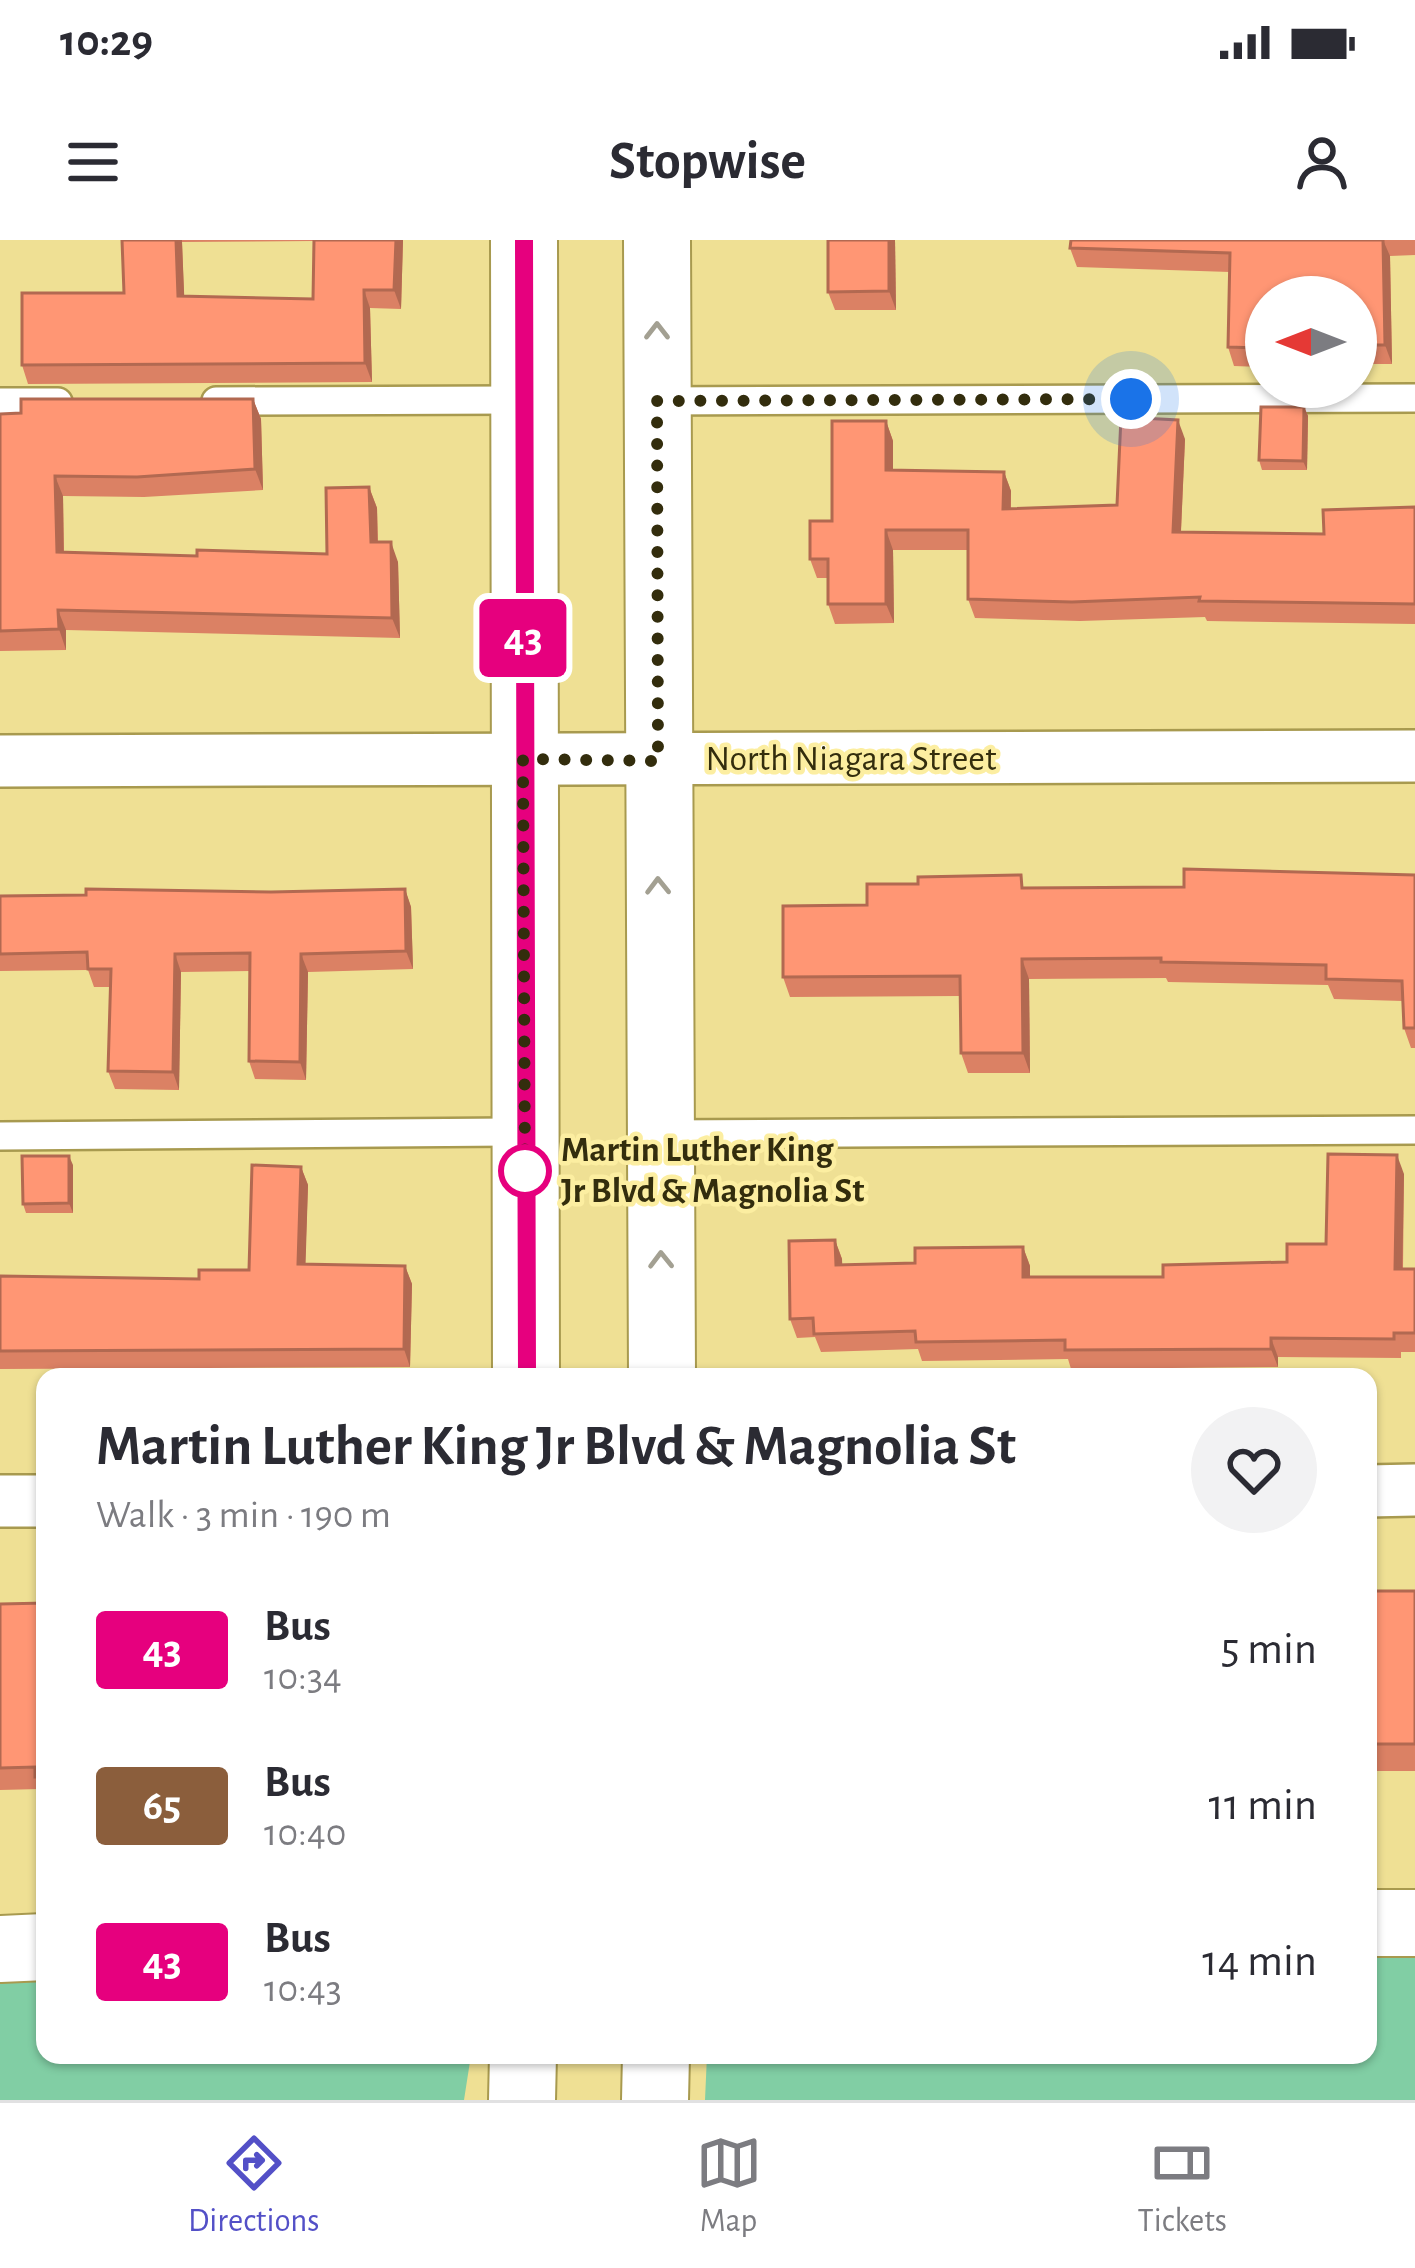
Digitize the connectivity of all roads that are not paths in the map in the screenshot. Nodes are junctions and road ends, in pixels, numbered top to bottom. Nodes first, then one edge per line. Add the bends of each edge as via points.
1 (524, 240) edge
2 (657, 240) edge
3 (1415, 398) edge
4 (524, 400) junction
5 (94, 401) edge
6 (188, 401) edge
7 (657, 401) junction
8 (0, 402) edge
9 (1415, 756) edge
10 (523, 759) junction
11 (0, 761) edge
12 (658, 761) junction
13 (1415, 1130) edge
14 (525, 1132) junction
15 (660, 1134) junction
16 (0, 1136) edge
17 (526, 1368) edge
18 (662, 1368) edge
19 (1415, 1490) edge
20 (1377, 1491) edge
21 (0, 1501) edge
22 (36, 1501) edge
23 (1377, 1923) edge
24 (1415, 1923) edge
25 (36, 1947) edge
26 (0, 1949) edge
27 (523, 2064) edge
28 (656, 2064) edge
29 (522, 2100) edge
30 (655, 2100) edge

1 - 4 main road
7 -> 2 main road
3 - 7 lane
4 - 6 lane
4 - 10 main road
5 - 8 lane
7 - 12 main road
9 - 12 street, North Niagara Street
10 - 11 street, North Niagara Street
10 - 12 street, North Niagara Street
10 - 14 main road
15 -> 12 main road
13 - 15 lane
14 - 16 lane
14 - 17 main road
18 -> 15 main road
19 - 20 street
21 - 22 street
23 - 24 main road
25 - 26 main road
27 - 29 main road
28 - 30 main road

